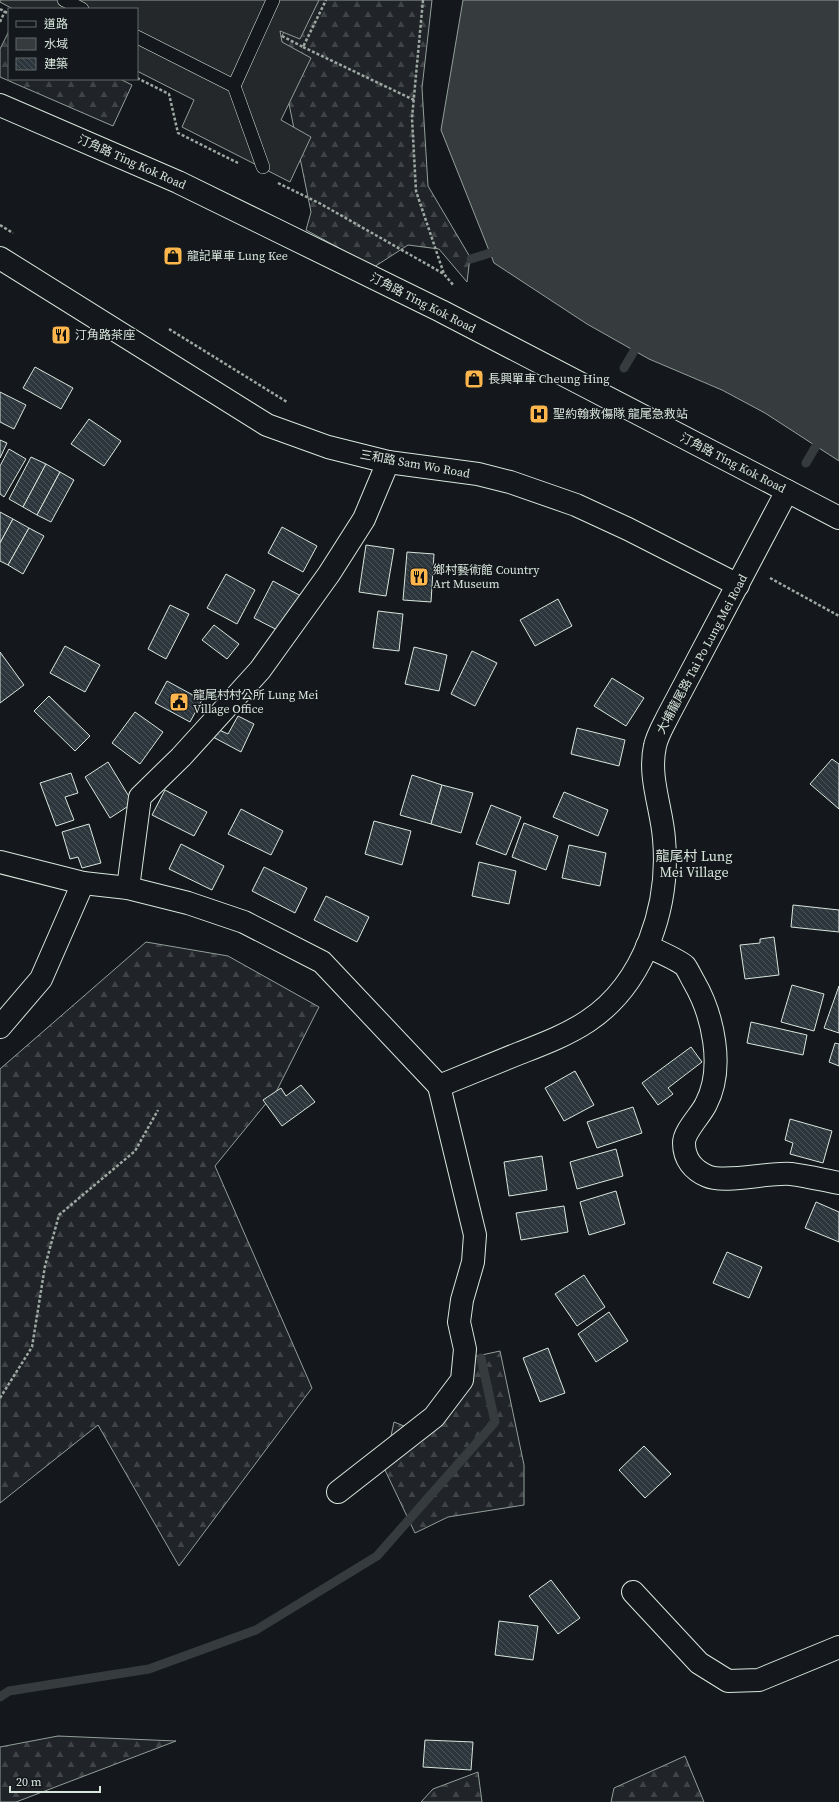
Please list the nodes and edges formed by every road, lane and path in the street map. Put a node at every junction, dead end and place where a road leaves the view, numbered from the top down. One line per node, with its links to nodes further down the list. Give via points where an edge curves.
1 (64, 0): 5 (lane)
2 (273, 0): 10 (lane)
3 (326, 0): 12 (path)
4 (423, 0): 15 (path)
5 (80, 8)
6 (0, 9): 7 (path)
7 (5, 12): 8 (path); 9 (path)
8 (8, 14)
9 (0, 22)
10 (261, 26): 12 (path); 14 (lane)
11 (138, 38): 14 (lane)
12 (303, 47): 15 (path)
13 (138, 78): 17 (path, via 169,94 178,133)
14 (234, 86): 18 (lane)
15 (414, 100): 23 (path, via 412,118 416,191)
16 (0, 104): 28 (street, 汀角路 Ting Kok Road, via 178,182 260,222 440,311)
17 (240, 164)
18 (263, 167)
19 (274, 181): 23 (path, via 321,204)
20 (0, 225): 21 (path)
21 (20, 237)
22 (0, 258): 27 (street, 三和路 Sam Wo Road, via 268,425 328,447)
23 (444, 274): 24 (path)
24 (456, 288)
25 (166, 328): 26 (path)
26 (292, 405)
27 (388, 462): 31 (street, 三和路 Sam Wo Road, via 478,474 510,482 576,505); 35 (street, via 364,519 329,574 260,670 181,757 140,797)
28 (787, 491): 29 (street, 汀角路 Ting Kok Road); 31 (street, 大埔龍尾路 Tai Po Lung Mei Road)
29 (839, 518)
30 (767, 576): 32 (path)
31 (738, 585): 36 (street, 大埔龍尾路 Tai Po Lung Mei Road, via 668,716 655,747 654,780 664,831 665,875 662,900)
32 (839, 616)
33 (0, 862): 34 (street)
34 (83, 883): 35 (street); 37 (street, via 41,979)
35 (128, 888): 38 (street, via 188,903 244,922 322,962)
36 (647, 946): 38 (street, 大埔龍尾路 Tai Po Lung Mei Road, via 625,986 590,1020 550,1042); 40 (street, via 684,965 704,999 713,1035 716,1068 712,1089 684,1142 686,1156 693,1168 720,1179 791,1174)
37 (0, 1027)
38 (439, 1086): 42 (street, via 474,1235 473,1262 462,1300 459,1322 465,1349 462,1380 434,1417)
39 (158, 1110): 41 (path, via 135,1151 60,1215 45,1266 32,1347)
40 (839, 1183)
41 (0, 1398)
42 (338, 1492)
43 (633, 1592): 44 (street, via 699,1663 728,1681 758,1680)
44 (839, 1647)

